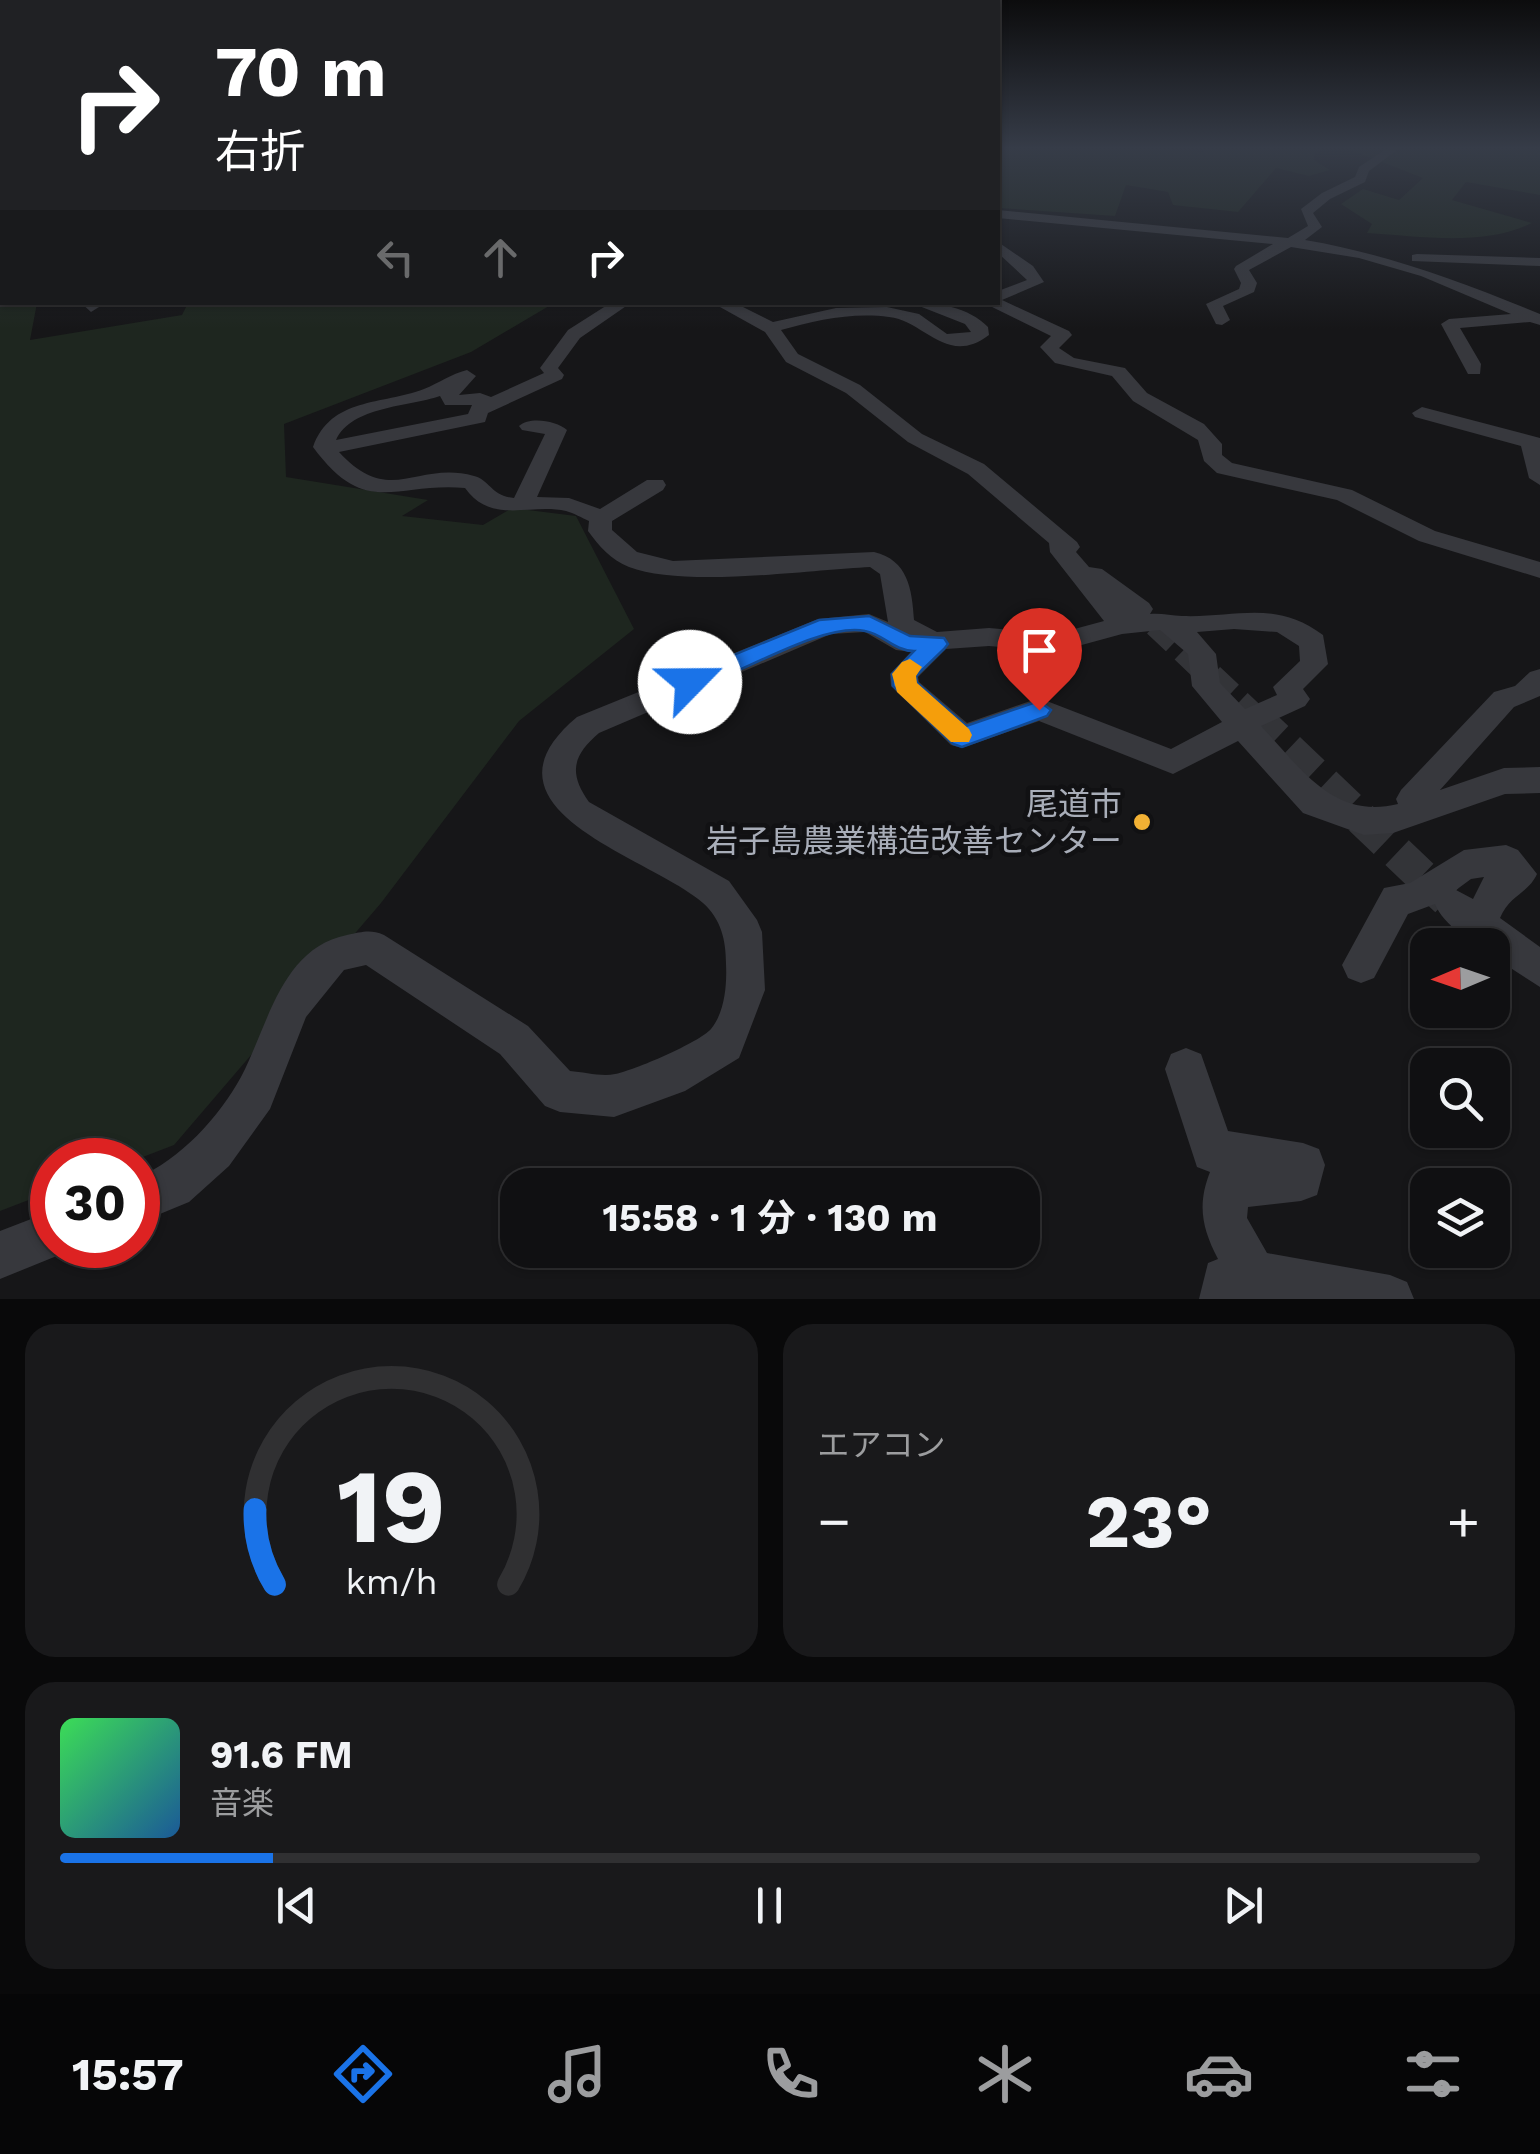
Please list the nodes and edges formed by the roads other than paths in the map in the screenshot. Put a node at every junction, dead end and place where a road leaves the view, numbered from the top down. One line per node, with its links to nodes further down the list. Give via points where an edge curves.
1 (1311, 208): 3 (street, via 1306,212 1315,227)
2 (1000, 214): 3 (street)
3 (1290, 242): 5 (street); 13 (street, via 1252,256 1241,269 1250,283 1246,292 1214,304)
4 (1000, 248): 7 (street, via 1036,282)
5 (1361, 254): 6 (street); 12 (street)
6 (1540, 262)
7 (1000, 295)
8 (619, 305): 16 (street, via 574,334 549,368)
9 (725, 305): 14 (street)
10 (926, 305): 14 (street, via 971,320 980,335 947,340 904,314 876,312)
11 (1000, 305): 26 (street, via 1063,336 1049,347 1053,355 1125,376 1144,400 1203,431 1212,444 1210,457 1225,468 1344,495 1427,536)
12 (1536, 318): 15 (street, via 1449,324)
13 (1222, 320)
14 (771, 328): 27 (street, via 792,358 854,389 915,438 976,469 1068,547)
15 (1474, 370)
16 (555, 375): 17 (street, via 547,392); 18 (street)
17 (526, 400)
18 (484, 412): 21 (street); 21 (street, via 480,400 452,401 449,394 467,376 456,377 433,392 342,418 328,429); 24 (street, via 557,430)
19 (1422, 413): 20 (street)
20 (1539, 444): 22 (street, via 1531,447)
21 (323, 447): 24 (street, via 340,469 376,489 457,479 472,482 491,503)
22 (1540, 478)
23 (655, 484): 25 (street)
24 (523, 504): 25 (street, via 569,504)
25 (601, 518): 29 (street, via 600,531 622,556 662,568 857,558 887,563 897,580 901,624)
26 (1540, 570)
27 (1131, 617): 28 (street); 29 (street, via 1056,643 989,637)
28 (1174, 627): 31 (street, via 1197,645 1208,664 1206,686); 31 (street, via 1265,621 1294,628 1313,642 1314,664 1287,687 1294,699)
29 (936, 644): 31 (street, via 904,674 905,686 962,737 1039,710 1172,762); 37 (street, via 906,643 869,623 827,625 588,724 557,763 561,790 577,811 716,892 744,932 746,990 725,1044 670,1076 614,1096 560,1091 514,1040 370,947 333,955 291,1005 254,1094 213,1150)
30 (1540, 679): 33 (street, via 1524,694 1504,698 1412,799)
31 (1241, 724): 33 (street, via 1315,804 1364,821)
32 (1540, 780): 33 (street, via 1504,782)
33 (1420, 810)
34 (1360, 965): 35 (street, via 1397,899 1416,898 1464,865 1506,860 1520,874 1466,915)
35 (1540, 969)
36 (1186, 1069): 40 (street, via 1213,1151 1304,1165 1301,1180 1227,1186 1224,1222)
37 (160, 1191)
38 (30, 1243): 39 (street)
39 (0, 1255)
40 (1238, 1287): 41 (street)
41 (1390, 1299)

